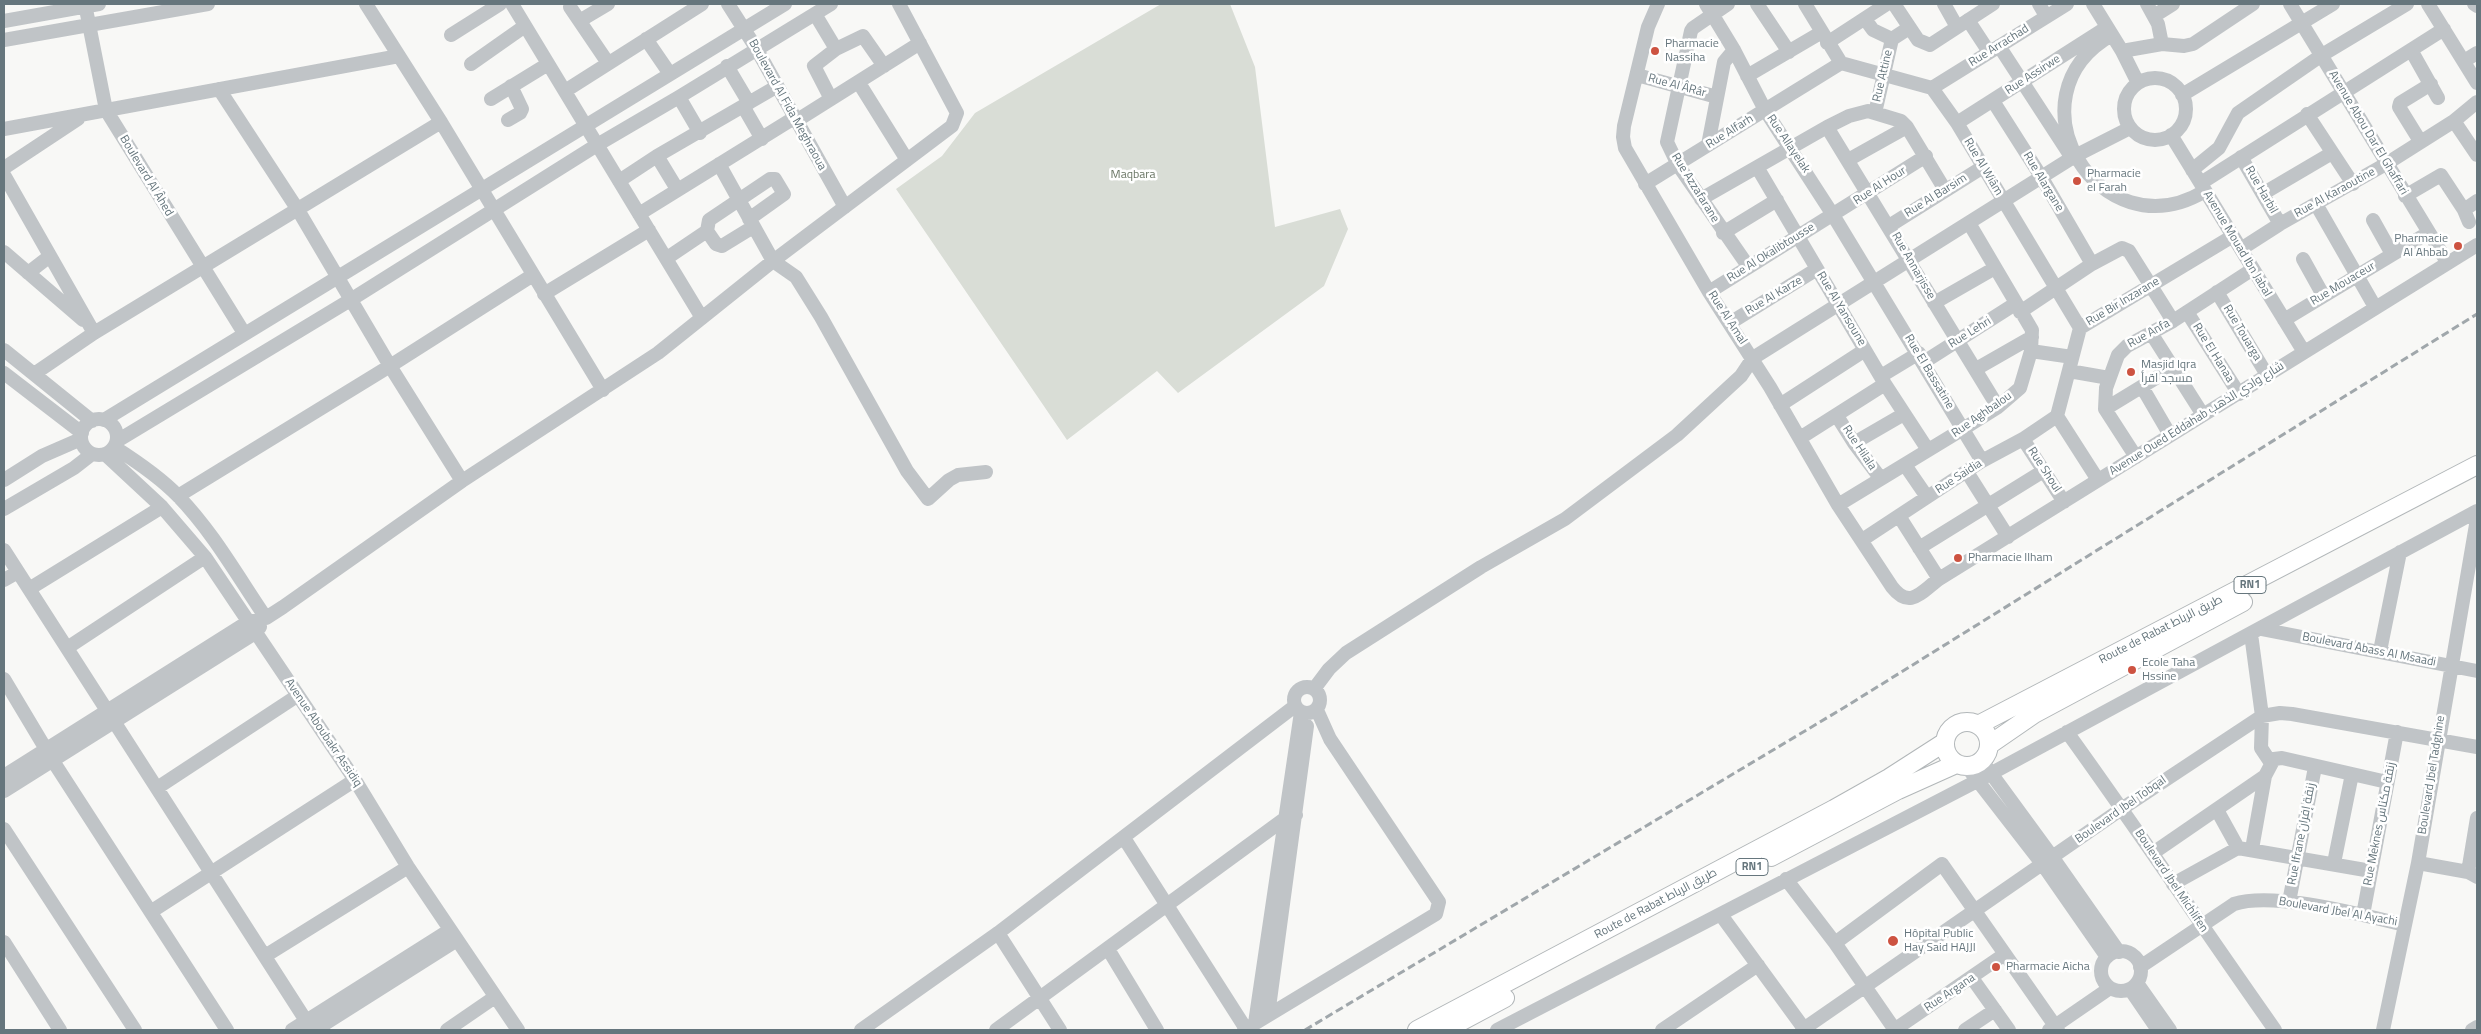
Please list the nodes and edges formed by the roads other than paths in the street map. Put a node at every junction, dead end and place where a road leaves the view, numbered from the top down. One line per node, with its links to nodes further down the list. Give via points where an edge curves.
1 (208, 4): 41 (street)
2 (366, 4): 62 (street)
3 (500, 4): 47 (street)
4 (608, 4): 37 (street)
5 (702, 4): 31 (street)
6 (728, 4): 45 (street, Boulevard Al Fida Meghraoua)
7 (784, 4): 45 (street)
8 (831, 4): 35 (street)
9 (899, 4): 52 (street)
10 (1658, 4): 72 (street, Rue Al Amal, via 1648,27)
11 (1728, 4): 32 (street, Rue Azzafarane)
12 (1757, 4): 60 (street)
13 (1806, 4): 48 (street)
14 (1887, 4): 36 (street)
15 (1894, 4): 43 (street)
16 (1944, 4): 39 (street)
17 (1991, 4): 39 (street)
18 (2067, 4): 33 (street, Rue Arrachad)
19 (2094, 4): 46 (street)
20 (2173, 4): 34 (street)
21 (2253, 4): 53 (street, via 2193,44)
22 (2290, 4): 40 (street, Avenue Abou Dar El Ghaffari)
23 (2333, 4): 40 (street)
24 (2407, 4): 63 (street)
25 (2428, 4): 44 (street)
26 (2474, 4): 30 (street)
27 (90, 5): 38 (street); 41 (street, Boulevard Al Âhed)
28 (517, 6): 42 (street)
29 (570, 6): 37 (street)
30 (2477, 6)
31 (685, 8): 49 (street)
32 (1709, 9): 57 (street, Rue Allayelak); 80 (street, Rue Azzafarane, via 1691,31)
33 (2043, 10): 56 (street, Rue Arrachad)
34 (2150, 10): 53 (street, via 2160,30)
35 (815, 14): 54 (street); 55 (street)
36 (1865, 19): 48 (street); 50 (street, Rue Attine, via 1877,33)
37 (581, 20): 65 (street)
38 (4, 21)
39 (1962, 23): 43 (street, via 1930,45 1920,42); 56 (street)
40 (2302, 23): 63 (street, Avenue Abou Dar El Ghaffari); 87 (street)
41 (90, 25): 51 (street); 96 (street, Boulevard Al Âhed)
42 (525, 26): 67 (street); 68 (street)
43 (1909, 28): 50 (street, Rue Attine)
44 (2444, 29): 58 (street); 64 (street)
45 (744, 30): 54 (street, Boulevard Al Fida Meghraoua); 71 (street)
46 (2110, 31): 59 (street); 75 (street, Rue Assirwe); 123 (street, via 2084,58 2069,85 2065,121)
47 (451, 35)
48 (1824, 38): 60 (street); 66 (street)
49 (646, 39): 65 (street); 71 (street)
50 (1892, 39): 74 (street, Rue Attine)
51 (4, 40)
52 (920, 44): 70 (street); 124 (street, via 957,117 952,126)
53 (2162, 44): 59 (street)
54 (756, 48): 69 (street); 82 (street, Boulevard Al Fida Meghraoua)
55 (836, 48): 70 (street, via 862,36); 92 (street, via 814,66)
56 (1994, 49): 75 (street); 83 (street, Rue Arrachad)
57 (1734, 50): 73 (street, Rue Allayelak); 88 (street, via 1724,62)
58 (2411, 50): 79 (street); 86 (street)
59 (2122, 51): 77 (street)
60 (1789, 52): 73 (street)
61 (2477, 53): 64 (street)
62 (399, 56): 84 (street); 104 (street)
63 (2322, 56): 86 (street, Avenue Abou Dar El Ghaffari); 132 (street, via 2238,113 2219,148)
64 (2464, 61): 78 (street)
65 (608, 63): 85 (street)
66 (1841, 63): 74 (street); 97 (street, Rue Alfarh)
67 (471, 64)
68 (548, 64): 81 (street); 85 (street)
69 (726, 66): 89 (street); 95 (street)
70 (884, 66): 76 (street)
71 (670, 74): 106 (street)
72 (1637, 75): 80 (street, Rue Al ÂRâr); 136 (street, Rue Al Amal, via 1623,143)
73 (1747, 76): 97 (street, Rue Allayelak)
74 (1883, 76): 83 (street); 98 (street, Rue Attine)
75 (2022, 82): 93 (street, Rue Assirwe); 123 (street)
76 (859, 83): 92 (street); 124 (street)
77 (2138, 83): 87 (street, via 2150,79 2163,80); 109 (street, via 2125,101 2125,116)
78 (2477, 83)
79 (2431, 84): 90 (street); 114 (street, via 2400,103 2399,107)
80 (1678, 85): 88 (street, Rue Al ÂRâr); 127 (street, Rue Azzafarane, via 1666,140)
81 (511, 86): 91 (street); 101 (street, via 522,109)
82 (776, 87): 95 (street); 102 (street, Boulevard Al Fida Meghraoua)
83 (1932, 88): 105 (street, Rue Al Wiâm)
84 (219, 89): 96 (street); 153 (street)
85 (565, 91): 106 (street)
86 (2344, 94): 99 (street); 128 (street, Avenue Abou Dar El Ghaffari)
87 (2182, 96): 112 (street, via 2184,117)
88 (1717, 97): 116 (street)
89 (679, 98): 111 (street); 115 (street)
90 (2438, 98)
91 (491, 99)
92 (831, 99): 102 (street)
93 (1993, 101): 105 (street, Rue Assirwe); 134 (street, Rue Alargane)
94 (2477, 102): 103 (street, Rue Al Karaoutine)
95 (746, 104): 111 (street); 113 (street)
96 (106, 110): 100 (street); 179 (street, Boulevard Al Âhed)
97 (1765, 110): 116 (street, Rue Alfarh); 117 (street, Rue Allayelak)
98 (1875, 113): 107 (street, via 1897,119); 108 (street, via 1862,112)
99 (2308, 114): 118 (street); 122 (street)
100 (83, 116): 110 (street); 131 (street)
101 (508, 120)
102 (795, 120): 113 (street); 151 (street, Boulevard Al Fida Meghraoua)
103 (2454, 121): 114 (street, Rue Al Karaoutine); 119 (street)
104 (442, 122): 139 (street); 153 (street)
105 (1957, 123): 130 (street, Rue Al Wiâm)
106 (585, 125): 115 (street); 139 (street)
107 (1907, 126): 121 (street); 125 (street)
108 (1827, 127): 117 (street); 125 (street, Rue Annarjisse)
109 (2130, 128): 112 (street, via 2149,139); 123 (street)
110 (4, 129)
111 (700, 133): 120 (street)
112 (2171, 135): 132 (street, Avenue Mouad Ibn Jabal)
113 (762, 139): 126 (street)
114 (2420, 141): 128 (street, Rue Al Karaoutine)
115 (597, 144): 135 (street); 152 (street)
116 (1708, 145): 127 (street, Rue Alfarh)
117 (1792, 148): 129 (street); 155 (street, Rue Allayelak)
118 (2332, 153): 137 (street); 143 (street)
119 (2477, 155)
120 (656, 156): 135 (street); 140 (street)
121 (1926, 156): 141 (street); 142 (street, Rue Al Hour)
122 (2241, 156): 138 (street); 143 (street, Rue Harbil)
123 (2074, 157): 134 (street); 138 (street, via 2101,187 2132,202 2155,206 2173,204)
124 (907, 160): 151 (street)
125 (1848, 160): 142 (street, Rue Annarjisse)
126 (719, 164): 140 (street); 147 (street)
127 (1678, 164): 136 (street, Rue Alfarh); 145 (street, Rue Azzafarane)
128 (2386, 164): 137 (street, Rue Al Karaoutine); 144 (street, Avenue Abou Dar El Ghaffari)
129 (1756, 167): 145 (street); 146 (street, Rue Al Yansoune)
130 (1983, 167): 141 (street, Rue Al Barsim); 149 (street, Rue Al Wiâm)
131 (4, 168)
132 (2192, 170): 138 (street, Avenue Mouad Ibn Jabal)
133 (4, 175): 171 (street)
134 (2042, 178): 149 (street); 177 (street, Rue Alargane)
135 (619, 181): 154 (street)
136 (1645, 184): 190 (street, Rue Al Amal)
137 (2353, 184): 150 (street, Rue Al Karaoutine)
138 (2203, 187): 166 (street, Avenue Mouad Ibn Jabal)
139 (483, 190): 152 (street); 186 (street)
140 (677, 190): 154 (street)
141 (1946, 190): 160 (street, Rue Al Barsim)
142 (1868, 194): 155 (street, Rue Al Hour); 160 (street, Rue Annarjisse)
143 (2264, 194): 159 (street, Rue Harbil)
144 (2405, 196): 148 (street, via 2441,175 2466,216); 164 (street, Avenue Abou Dar El Ghaffari)
145 (1701, 199): 163 (street, Rue Azzafarane)
146 (1777, 200): 163 (street); 165 (street, Rue Al Yansoune)
147 (740, 201): 157 (street); 157 (street, via 770,179 775,179 782,188 782,197); 162 (street, via 710,220)
148 (2477, 201)
149 (2004, 202): 158 (street); 189 (street, Rue Al Wiâm)
150 (2316, 204): 159 (street, Rue Al Karaoutine); 185 (street)
151 (845, 207): 174 (street)
152 (493, 209): 184 (street); 194 (street)
153 (298, 210): 179 (street); 186 (street)
154 (639, 214): 161 (street)
155 (1833, 215): 165 (street, Rue Al Okalibtousse); 187 (street, Rue Allayelak)
156 (2373, 220): 170 (street)
157 (751, 223): 162 (street, via 722,246 716,244); 174 (street)
158 (1969, 223): 175 (street); 180 (street)
159 (2280, 224): 168 (street, Rue Al Karaoutine)
160 (1889, 226): 175 (street, Rue Annarjisse)
161 (649, 230): 172 (street); 192 (street)
162 (707, 231): 172 (street)
163 (1723, 233): 178 (street, Rue Azzafarane)
164 (2428, 233): 170 (street, Rue Mouaceur); 176 (street, Avenue Abou Dar El Ghaffari)
165 (1797, 235): 178 (street, Rue Al Okalibtousse); 181 (street, Rue Al Yansoune)
166 (2233, 236): 168 (street, Avenue Mouad Ibn Jabal); 188 (street, Rue Bir Inzarane)
167 (2477, 246): 176 (street, Avenue Oued Eddahab شارع وادي الذهب)
168 (2241, 249): 182 (street, Avenue Mouad Ibn Jabal)
169 (4, 252): 183 (street)
170 (2392, 254): 185 (street, Rue Mouaceur)
171 (50, 256): 183 (street); 205 (street)
172 (667, 258): 200 (street)
173 (2302, 259): 193 (street)
174 (773, 261): 200 (street); 250 (street, via 796,277 924,496 928,499 958,475)
175 (1909, 261): 187 (street); 195 (street, Rue Annarjisse)
176 (2448, 262): 197 (street, Avenue Oued Eddahab شارع وادي الذهب)
177 (2092, 264): 188 (street, Rue Lehri, via 2124,248); 189 (street, Rue Lehri)
178 (1748, 266): 190 (street, Rue Al Okalibtousse)
179 (201, 267): 205 (street); 206 (street, Boulevard Al Âhed)
180 (1995, 268): 195 (street); 198 (street)
181 (1817, 269): 196 (street, Rue Al Yansoune); 203 (street, Rue Al Karze)
182 (2253, 269): 191 (street, Rue Anfa); 201 (street, Avenue Mouad Ibn Jabal)
183 (28, 273): 205 (street)
184 (533, 275): 192 (street); 216 (street)
185 (2358, 275): 193 (street, Rue Mouaceur); 197 (street)
186 (337, 276): 194 (street); 206 (street)
187 (1874, 283): 196 (street); 213 (street, Rue El Bassatine)
188 (2151, 286): 202 (street); 204 (street, Rue Bir Inzarane)
189 (2056, 288): 198 (street, Rue Lehri); 204 (street, Rue Al Wiâm)
190 (1709, 292): 203 (street, Rue Al Amal)
191 (2217, 292): 199 (street, Rue Anfa); 221 (street, Rue Touarga)
192 (544, 294): 226 (street)
193 (2323, 295): 201 (street, Rue Mouaceur)
194 (352, 299): 216 (street); 243 (street)
195 (1934, 303): 208 (street, Rue Annarjisse)
196 (1838, 305): 211 (street, Rue Al Yansoune); 214 (street)
197 (2375, 307): 212 (street, Avenue Oued Eddahab شارع وادي الذهب)
198 (2018, 308): 208 (street, Rue Lehri); 209 (street, via 2031,328)
199 (2187, 312): 202 (street, Rue Anfa); 228 (street, Rue El Hanaa)
200 (702, 318): 226 (street)
201 (2284, 320): 212 (street, Avenue Mouad Ibn Jabal)
202 (2173, 321): 207 (street, Rue Anfa)
203 (1730, 323): 214 (street, Rue Al Amal)
204 (2080, 328): 215 (street, Rue Bir Inzarane)
205 (93, 330): 220 (street)
206 (244, 333): 236 (street)
207 (2151, 333): 217 (street); 222 (street, Rue Anfa, via 2122,349)
208 (1957, 341): 213 (street, Rue Lehri); 218 (street, Rue Annarjisse)
209 (2032, 344): 215 (street); 218 (street); 230 (street, Rue Aghbalou, via 2020,388)
210 (4, 350): 220 (street)
211 (1865, 350): 223 (street, Rue Al Yansoune); 229 (street)
212 (2304, 352): 221 (street, Avenue Oued Eddahab شارع وادي الذهب)
213 (1921, 357): 223 (street, Rue Lehri); 237 (street, Rue El Bassatine)
214 (1753, 358): 229 (street, Rue Al Amal); 286 (street, via 1741,376 1677,435 1565,519 1481,567 1346,653)
215 (2071, 364): 222 (street); 235 (street, Rue Bir Inzarane)
216 (390, 366): 256 (street); 257 (street)
217 (2174, 367): 225 (street); 233 (street)
218 (1976, 369): 230 (street, Rue Annarjisse)
219 (4, 373): 224 (street)
220 (34, 374): 236 (street)
221 (2267, 374): 228 (street, Avenue Oued Eddahab شارع وادي الذهب)
222 (2109, 378): 231 (street, Rue Anfa)
223 (1883, 380): 232 (street, Rue Al Yansoune); 234 (street, Rue Lehri)
224 (16, 383): 227 (street); 239 (street)
225 (2142, 387): 231 (street); 238 (street)
226 (603, 390): 256 (street)
227 (4, 391)
228 (2238, 394): 233 (street, Avenue Oued Eddahab شارع وادي الذهب)
229 (1780, 405): 240 (street, Rue Al Amal)
230 (1998, 407): 237 (street, Rue Aghbalou)
231 (2105, 409): 245 (street)
232 (1904, 414): 242 (street); 244 (street, Rue Al Yansoune)
233 (2203, 415): 238 (street, Avenue Oued Eddahab شارع وادي الذهب)
234 (1837, 416): 240 (street, Rue Lehri); 242 (street, Rue Hilala)
235 (2057, 416): 241 (street, Rue Saidia); 255 (street)
236 (98, 420): 239 (street); 243 (street, via 115,428)
237 (1963, 429): 244 (street, Rue Aghbalou); 246 (street, Rue El Bassatine)
238 (2170, 435): 245 (street, Avenue Oued Eddahab شارع وادي الذهب)
239 (81, 436): 243 (street, via 87,450); 253 (street)
240 (1800, 438): 260 (street, Rue Al Amal)
241 (2024, 439): 246 (street, Rue Saidia); 249 (street, Rue Shoul)
242 (1854, 443): 254 (street, Rue Hilala)
243 (107, 449): 257 (street, via 133,459); 262 (street, Avenue Aboubakr Assidiq); 263 (street)
244 (1928, 450): 247 (street, Rue Aghbalou)
245 (2136, 457): 255 (street, Avenue Oued Eddahab شارع وادي الذهب)
246 (1982, 461): 251 (street, Rue Saidia)
247 (1905, 465): 254 (street, Rue Aghbalou); 258 (street)
248 (2477, 465): 291 (main road, Route de Rabat طريق الرباط / RN1)
249 (2045, 470): 259 (street, Rue Shoul); 261 (street)
250 (986, 472)
251 (1967, 472): 258 (street, Rue Saidia); 261 (street)
252 (2477, 478): 298 (main road, Route de Rabat طريق الرباط / RN1, via 2034,714)
253 (4, 480)
254 (1881, 480): 260 (street, Rue Aghbalou)
255 (2098, 480): 259 (street, Avenue Oued Eddahab شارع وادي الذهب)
256 (462, 481): 278 (street)
257 (178, 496): 278 (street, via 240,576)
258 (1927, 497): 265 (street, Rue Saidia)
259 (2064, 502): 267 (street, Avenue Oued Eddahab شارع وادي الذهب)
260 (1838, 505): 268 (street, Rue Al Amal)
261 (1988, 506): 267 (street); 269 (street)
262 (162, 507): 272 (street, Avenue Aboubakr Assidiq); 276 (street)
263 (4, 509)
264 (2477, 511): 271 (street)
265 (1899, 516): 268 (street, Rue Saidia); 269 (street)
266 (2477, 519): 283 (street, Boulevard Jbel Tadghine)
267 (2008, 537): 274 (street, Avenue Oued Eddahab شارع وادي الذهب)
268 (1862, 540): 277 (street, Rue Al Amal, via 1899,596 1906,599)
269 (1919, 548): 274 (street)
270 (4, 550): 273 (street)
271 (2400, 552): 280 (street); 282 (street)
272 (205, 558): 279 (street, Avenue Aboubakr Assidiq); 281 (street)
273 (18, 572): 275 (street); 276 (street)
274 (1939, 579): 277 (street, Avenue Oued Eddahab شارع وادي الذهب)
275 (4, 580)
276 (29, 590): 281 (street)
277 (1918, 595)
278 (266, 618): 279 (street)
279 (251, 628): 287 (street, Avenue Aboubakr Assidiq); 290 (street)
280 (2256, 632): 282 (street, Boulevard Abass Al Msaadi); 289 (street); 292 (street)
281 (67, 648): 290 (street)
282 (2380, 650): 283 (street, Boulevard Abass Al Msaadi)
283 (2450, 666): 284 (street, Boulevard Abass Al Msaadi); 294 (street, Boulevard Jbel Tadghine)
284 (2477, 671)
285 (4, 679): 297 (street)
286 (1314, 689): 288 (street, via 1321,699); 288 (street, via 1306,687 1294,698)
287 (297, 696): 303 (street, Avenue Aboubakr Assidiq); 305 (street)
288 (1305, 711): 309 (street); 311 (street); 313 (street); 351 (street, via 1330,739 1439,902 1439,909 1436,914)
289 (2262, 716): 293 (street, Boulevard Jbel Tobqal, via 2292,714); 300 (street, via 2262,748); 307 (street, Boulevard Jbel Tobqal)
290 (110, 717): 297 (street); 305 (street)
291 (1978, 725): 295 (main road, RN1, via 1958,724 1948,732); 298 (main road, via 1986,734)
292 (2067, 732): 298 (street); 307 (street, Boulevard Jbel Michlifen)
293 (2397, 732): 294 (street, Boulevard Jbel Tobqal); 304 (street, Rue Meknes زنقة مكناس)
294 (2438, 739): 296 (street, Boulevard Jbel Tobqal); 319 (street, Boulevard Jbel Tadghine)
295 (1945, 742): 298 (main road, via 1946,754); 367 (main road, Route de Rabat طريق الرباط / RN1, via 1834,809)
296 (2477, 747)
297 (50, 755): 302 (street); 306 (street); 328 (street)
298 (1977, 765): 317 (street); 324 (street); 368 (main road, Route de Rabat طريق الرباط / RN1, via 1871,804)
299 (2315, 767): 300 (street, via 2282,758 2274,759); 301 (street); 316 (street, Rue Ifrane زنقة إفران)
300 (2268, 769): 308 (street); 314 (street)
301 (2352, 774): 304 (street); 318 (street)
302 (4, 776)
303 (355, 780): 320 (street, Avenue Aboubakr Assidiq); 322 (street)
304 (2387, 782): 321 (street, Rue Meknes زنقة مكناس)
305 (157, 788): 322 (street)
306 (4, 791)
307 (2122, 808): 315 (street, Boulevard Jbel Michlifen); 317 (street, Boulevard Jbel Tobqal)
308 (2217, 810): 314 (street); 315 (street)
309 (1296, 815): 311 (street); 351 (street)
310 (2477, 818): 323 (street)
311 (1283, 820): 327 (street); 353 (street)
312 (4, 829): 359 (street)
313 (1124, 838): 327 (street); 334 (street)
314 (2245, 848): 316 (street); 325 (street)
315 (2153, 854): 325 (street, Boulevard Jbel Michlifen)
316 (2297, 858): 318 (street); 326 (street, Rue Ifrane زنقة إفران)
317 (2048, 861): 329 (street, Boulevard Jbel Tobqal); 340 (street)
318 (2334, 863): 321 (street)
319 (2418, 863): 323 (street); 332 (street, Boulevard Jbel Tadghine)
320 (408, 867): 335 (street, Avenue Aboubakr Assidiq); 341 (street)
321 (2371, 871): 331 (street, Rue Meknes زنقة مكناس)
322 (210, 872): 328 (street); 341 (street)
323 (2473, 874)
324 (1786, 879): 330 (street); 337 (street)
325 (2173, 884): 333 (street, Boulevard Jbel Michlifen)
326 (2289, 902): 331 (street, Boulevard Jbel Al Ayachi); 333 (street, Boulevard Jbel Al Ayachi, via 2246,900 2234,904)
327 (1168, 903): 338 (street); 353 (street)
328 (152, 911): 360 (street)
329 (1975, 911): 337 (street, via 1942,864); 339 (street); 345 (street, Boulevard Jbel Tobqal)
330 (1721, 914): 342 (street); 354 (street)
331 (2363, 915): 332 (street, Boulevard Jbel Al Ayachi)
332 (2405, 925): 378 (street, Boulevard Jbel Tadghine)
333 (2201, 926): 343 (street, Boulevard Jbel Al Ayachi); 377 (street, Boulevard Jbel Michlifen)
334 (998, 933): 349 (street); 356 (street)
335 (453, 935): 348 (street, Avenue Aboubakr Assidiq); 352 (street)
336 (4, 942): 358 (street)
337 (1836, 943): 345 (street)
338 (1108, 949): 349 (street); 366 (street)
339 (2006, 954): 344 (street, Rue Argana); 357 (street)
340 (2113, 954): 343 (street, via 2131,954); 347 (street, via 2103,964 2101,974)
341 (264, 956): 352 (street)
342 (1758, 966): 370 (street); 371 (street)
343 (2140, 967): 346 (street, via 2140,976)
344 (1972, 978): 350 (street); 372 (street, Rue Argana)
345 (1866, 986): 371 (street, Boulevard Jbel Tobqal); 372 (street)
346 (2133, 986): 347 (street, via 2121,991); 375 (street); 376 (street)
347 (2110, 988): 357 (street)
348 (495, 997): 362 (street); 363 (street, Avenue Aboubakr Assidiq)
349 (1040, 999): 364 (street); 365 (street)
350 (1995, 1010): 373 (street); 374 (street)
351 (1268, 1015): 353 (street)
352 (311, 1027): 361 (street)
353 (1248, 1027)
354 (1514, 1027): 369 (street)
355 (2477, 1027): 379 (street)
356 (870, 1028)
357 (2054, 1029)
358 (60, 1030)
359 (135, 1030)
360 (227, 1030)
361 (292, 1030)
362 (448, 1030)
363 (518, 1030)
364 (996, 1030)
365 (1060, 1030)
366 (1156, 1030)
367 (1416, 1030)
368 (1445, 1030)
369 (1497, 1030)
370 (1662, 1030)
371 (1804, 1030)
372 (1895, 1030)
373 (1965, 1030)
374 (2009, 1030)
375 (2158, 1030)
376 (2170, 1030)
377 (2276, 1030)
378 (2383, 1030)
379 (2472, 1030)

